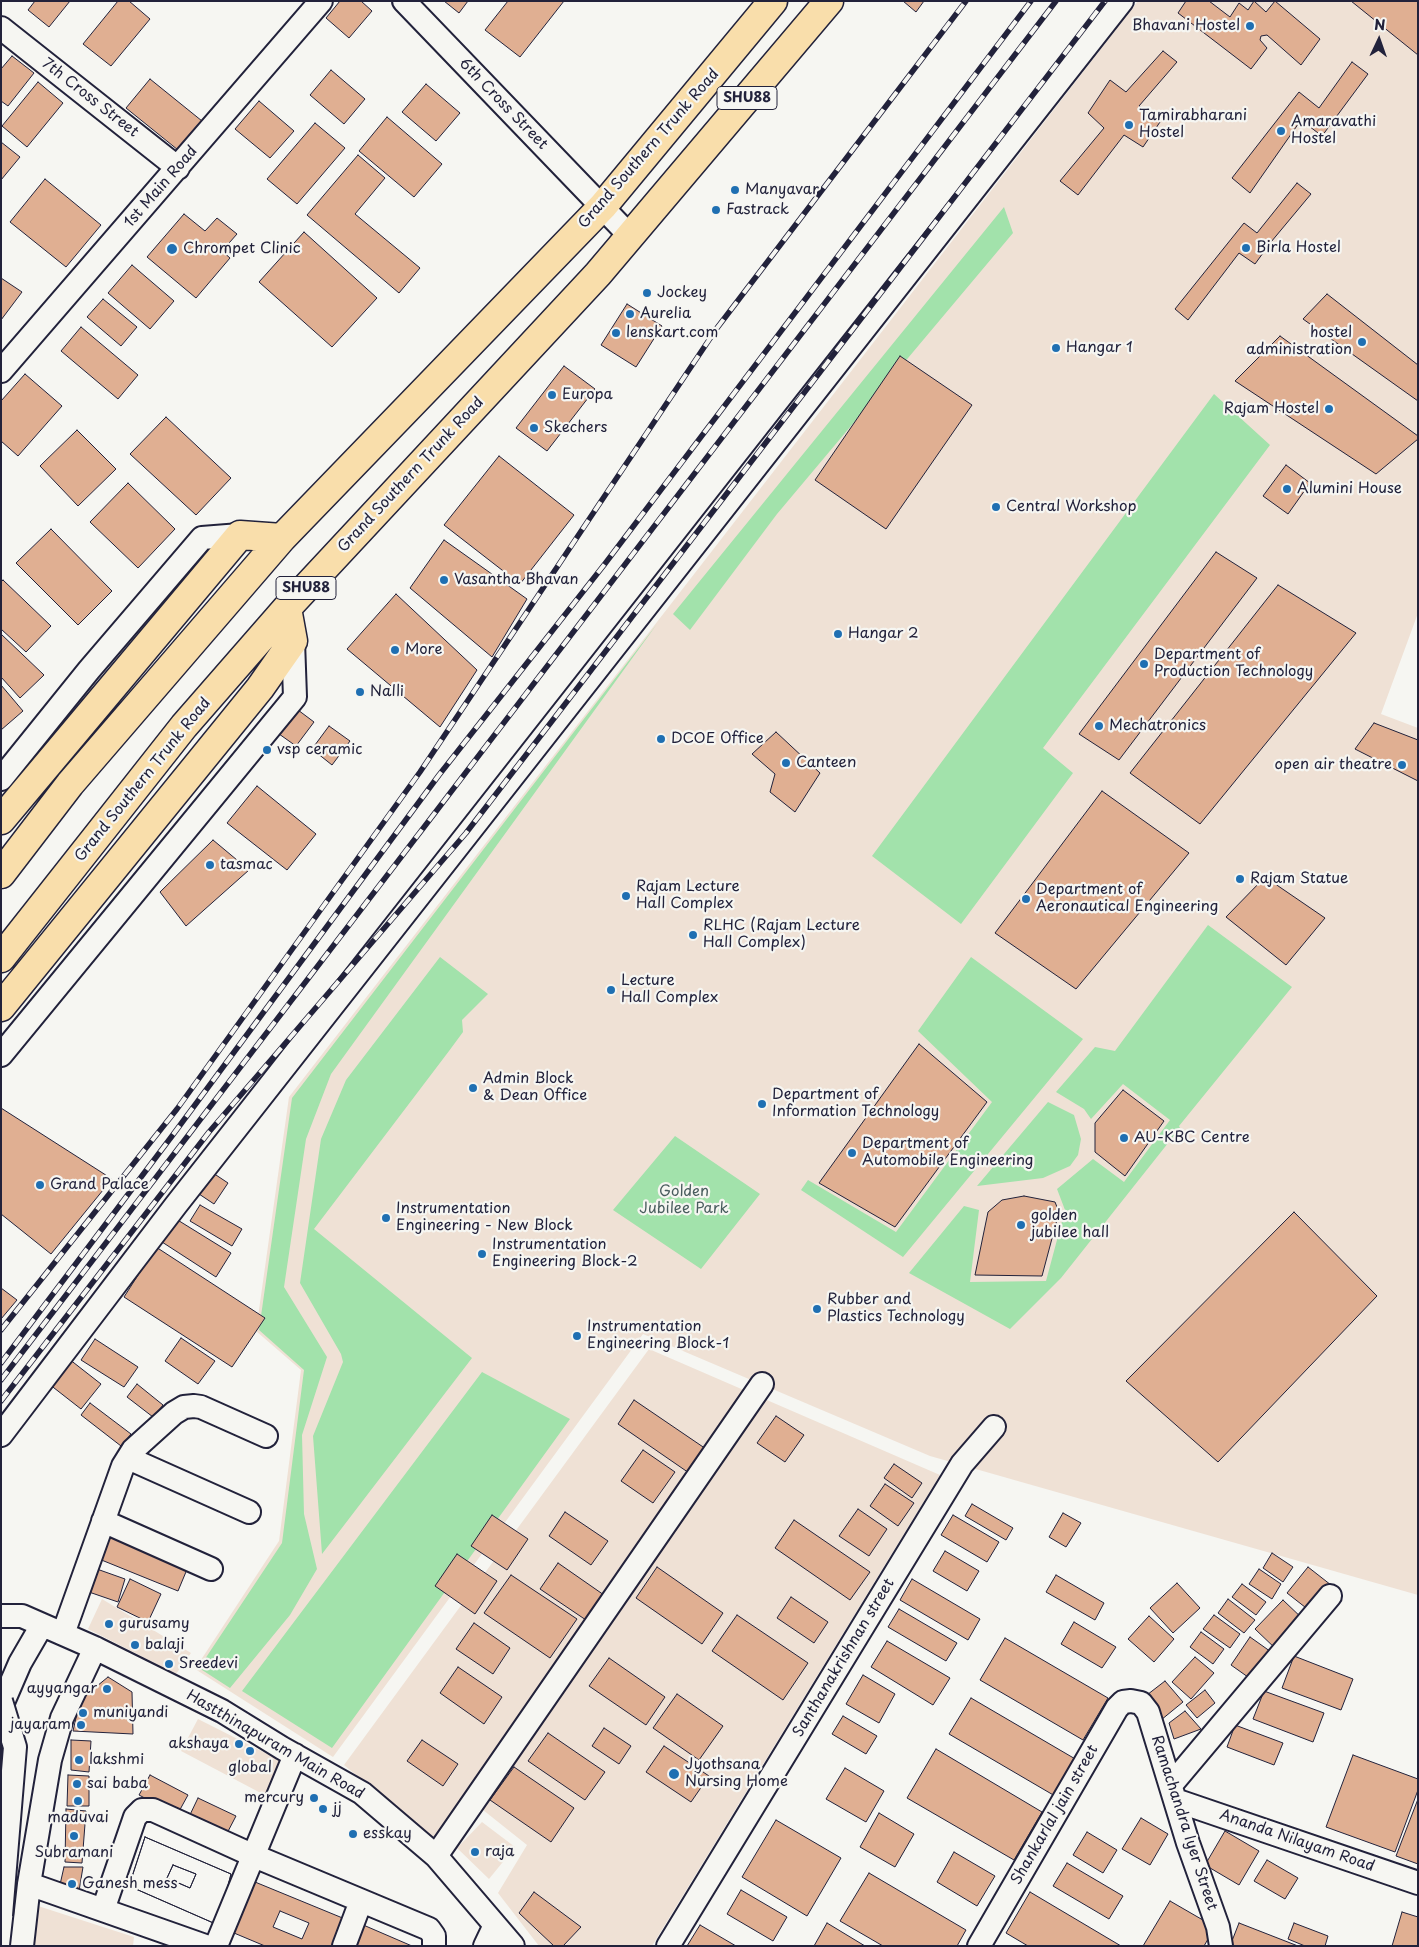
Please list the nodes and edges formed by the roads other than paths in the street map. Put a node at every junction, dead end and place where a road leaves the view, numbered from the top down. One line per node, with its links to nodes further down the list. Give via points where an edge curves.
1 (320, 1): 7 (street, 1st Main Road)
2 (404, 1): 8 (street, 6th Cross Street)
3 (774, 1): 8 (main road, Grand Southern Trunk Road / SHU88)
4 (829, 1): 9 (main road, Grand Southern Trunk Road / SHU88)
5 (1122, 1): 23 (street, via 176,1205)
6 (1, 28): 7 (street, 7th Cross Street)
7 (178, 168): 10 (street, 1st Main Road)
8 (603, 206): 9 (street, 6th Cross Street); 12 (main road, Grand Southern Trunk Road / SHU88)
9 (630, 236): 13 (main road, Grand Southern Trunk Road / SHU88)
10 (1, 371)
11 (240, 536): 12 (main road); 15 (street, via 202,538); 16 (main road)
12 (282, 538): 17 (main road, Grand Southern Trunk Road / SHU88, via 70,784)
13 (287, 608): 14 (main road); 18 (main road, Grand Southern Trunk Road / SHU88, via 184,726)
14 (293, 642): 19 (main road, via 260,688); 20 (street, via 295,697)
15 (1, 779)
16 (1, 820)
17 (1, 874)
18 (1, 958)
19 (1, 1007)
20 (1, 1056)
21 (762, 1384): 40 (street)
22 (994, 1427): 54 (street, Santhanakrishnan street, via 962,1464)
23 (1, 1435)
24 (266, 1436): 25 (street, via 201,1406 184,1408 174,1413)
25 (128, 1458): 26 (street); 27 (street)
26 (249, 1512)
27 (103, 1521): 28 (street); 32 (street)
28 (211, 1569)
29 (1330, 1596): 38 (street)
30 (12, 1616): 31 (street, Hastthinapuram Main Road)
31 (42, 1625): 32 (street, Hastthinapuram Main Road); 36 (street, via 20,1662)
32 (63, 1634): 33 (street, Hastthinapuram Main Road)
33 (95, 1648): 37 (street, Hastthinapuram Main Road, via 222,1711); 42 (street, via 62,1718 50,1760)
34 (1, 1701): 45 (street, bridge, via 15,1747)
35 (1141, 1703): 38 (street, Ramachandra Iyer Street, via 1148,1712); 55 (street, Shankarlal jain street, via 1124,1702 1117,1708)
36 (1, 1707)
37 (294, 1755): 39 (street); 40 (street, Hastthinapuram Main Road, via 362,1793)
38 (1173, 1792): 41 (street, Ananda Nilayam Road); 56 (street, Ramachandra Iyer Street)
39 (252, 1855): 43 (street); 44 (street, via 152,1810 142,1810 135,1817); 49 (street)
40 (436, 1856): 46 (street, Hastthinapuram Main Road)
41 (1418, 1883)
42 (30, 1884): 44 (street); 47 (street)
43 (362, 1901): 50 (street); 51 (street, via 429,1929 434,1936)
44 (103, 1910): 48 (street)
45 (1, 1915)
46 (495, 1925): 52 (street); 53 (street, Hastthinapuram Main Road)
47 (22, 1946)
48 (205, 1946)
49 (216, 1946)
50 (344, 1946)
51 (434, 1946)
52 (485, 1946)
53 (513, 1946)
54 (668, 1946)
55 (979, 1946)
56 (1221, 1946)

